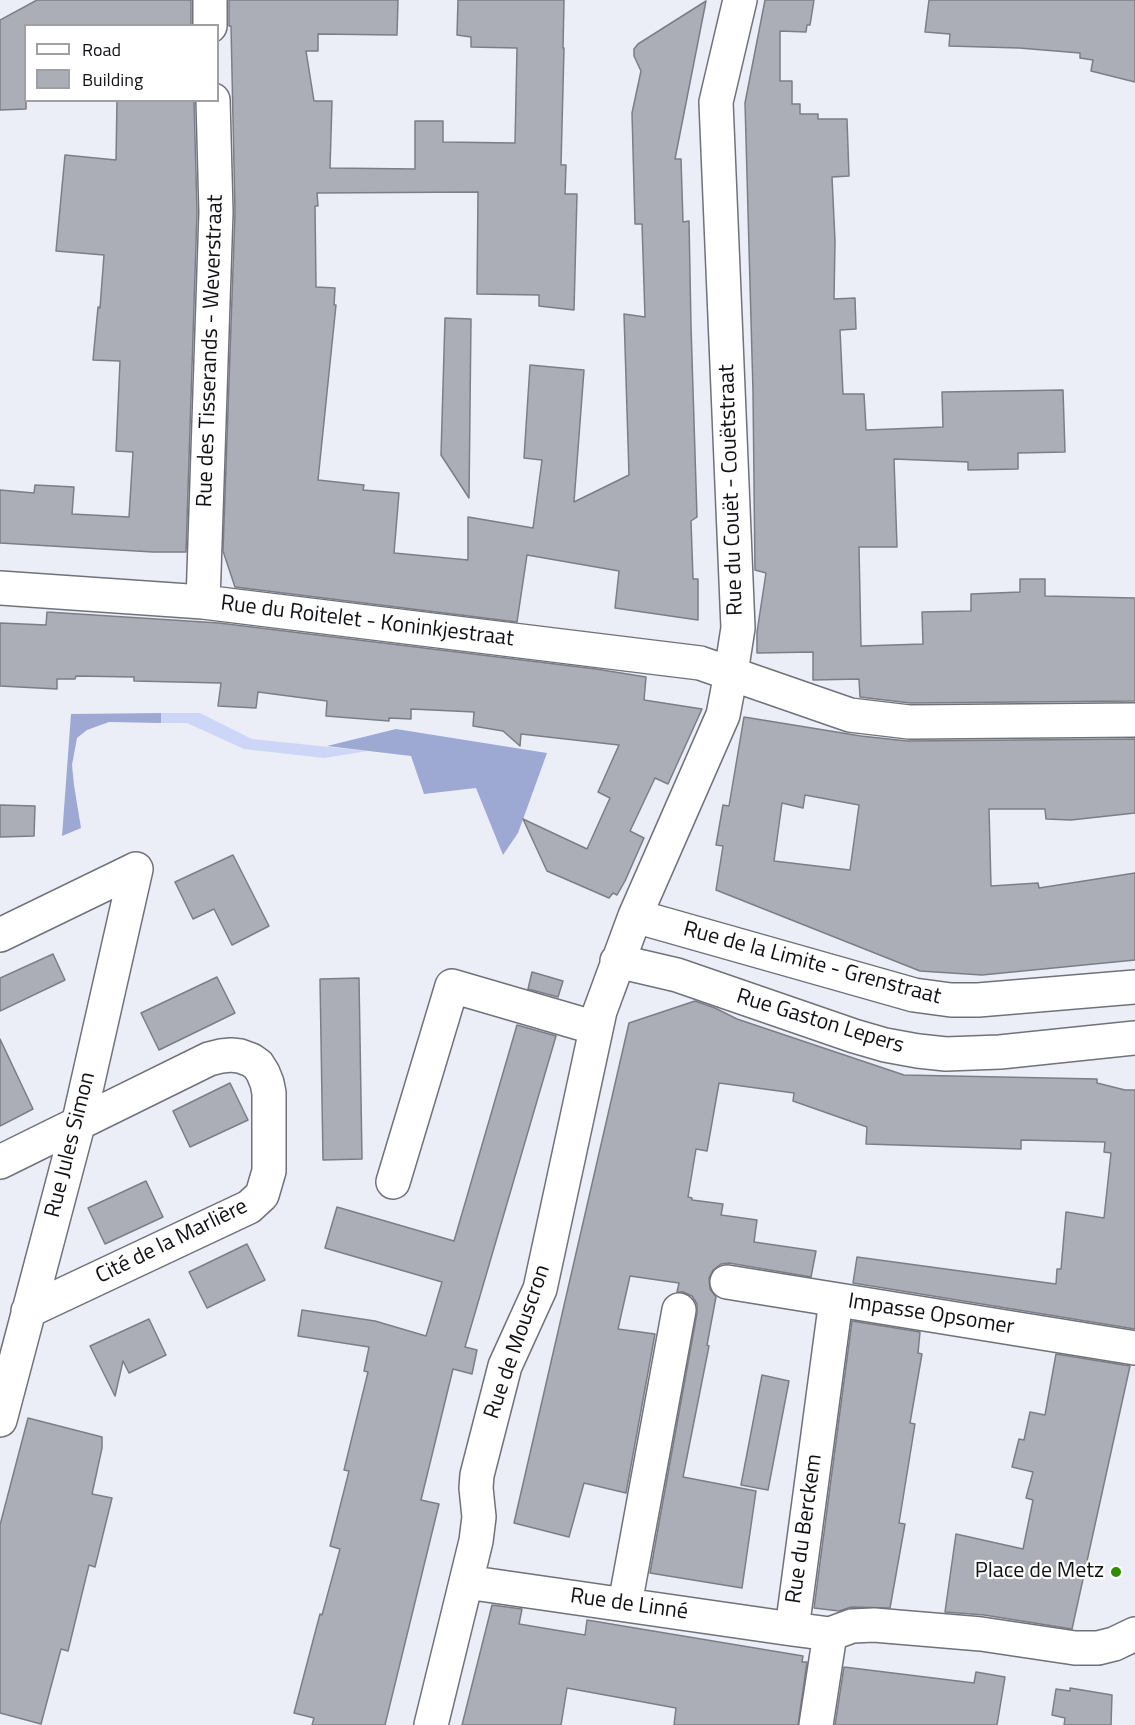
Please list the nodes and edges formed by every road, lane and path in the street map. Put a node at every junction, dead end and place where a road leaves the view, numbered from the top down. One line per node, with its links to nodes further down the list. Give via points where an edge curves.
1 (210, 0): 3 (street)
2 (740, 0): 7 (street, Rue du Couët - Couëtstraat, via 716,102 738,628)
3 (210, 24)
4 (213, 102): 6 (street, Rue des Tisserands - Weverstraat, via 216,212)
5 (0, 588): 6 (street, Rue du Roitelet - Koninkjestraat)
6 (203, 602): 7 (street, Rue du Roitelet - Koninkjestraat, via 700,663)
7 (731, 673): 8 (street, Rue du Roitelet - Koninkjestraat, via 850,715 909,722); 9 (street, Rue du Couët - Couëtstraat, via 723,714)
8 (1135, 720)
9 (634, 916): 11 (street, Rue du Couët - Couëtstraat); 12 (street, Rue de la Limite - Grenstraat, via 914,995 978,1000)
10 (0, 935): 15 (street, Rue Jules Simon, via 136,869)
11 (617, 961): 13 (street, Rue de Mouscron); 14 (street, Rue Gaston Lepers, via 676,975 854,1036 918,1051 1000,1053)
12 (1135, 987)
13 (596, 1028): 17 (street, via 452,986); 24 (street, Rue de Mouscron, via 540,1289 505,1366 477,1475 479,1517)
14 (1135, 1038)
15 (78, 1125): 16 (street, Cité de la Marlière); 21 (street, Rue Jules Simon); 21 (street, Cité de la Marlière, via 209,1059 240,1056 258,1065 267,1083 266,1185 249,1207)
16 (0, 1162)
17 (393, 1182)
18 (727, 1282): 19 (street, Impasse Opsomer)
19 (836, 1300): 22 (street, Impasse Opsomer); 26 (street, Rue du Berckem)
20 (679, 1310): 25 (street)
21 (28, 1311): 23 (street, Rue Jules Simon)
22 (1135, 1348)
23 (0, 1420)
24 (466, 1582): 25 (street, Rue de Linné); 29 (street, Rue de Mouscron)
25 (625, 1604): 26 (street, Rue de Linné)
26 (792, 1629): 27 (street, Rue du Berckem)
27 (830, 1634): 28 (street, via 852,1626 874,1625 981,1634 1075,1648 1098,1648); 30 (street)
28 (1135, 1635)
29 (431, 1725)
30 (816, 1725)

